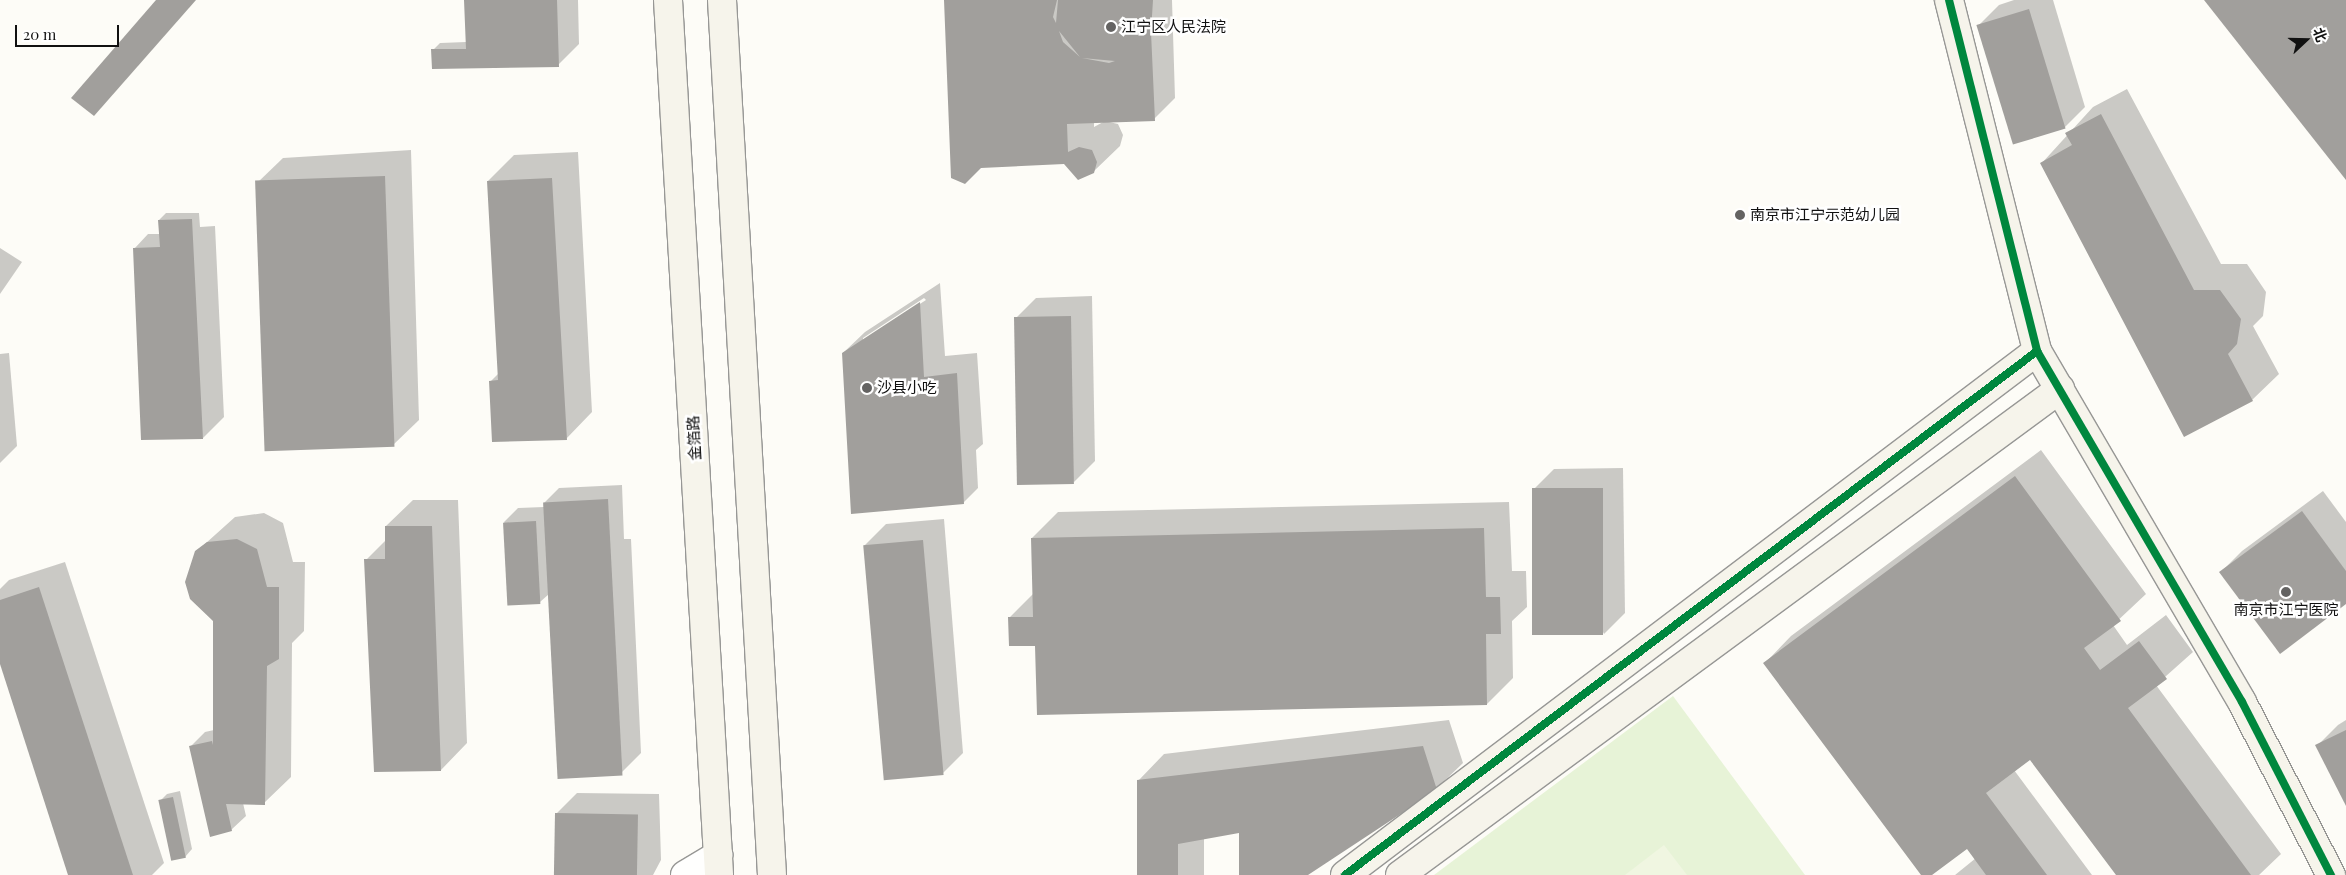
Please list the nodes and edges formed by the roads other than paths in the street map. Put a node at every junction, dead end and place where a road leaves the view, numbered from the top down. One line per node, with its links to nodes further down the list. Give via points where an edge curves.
1 (668, 0): 6 (street, 金箔路)
2 (722, 0): 8 (street)
3 (1949, 0): 4 (street)
4 (2037, 351): 5 (street); 9 (street)
5 (2060, 389): 10 (street); 11 (street, via 2242,702)
6 (719, 865): 7 (street)
7 (685, 875)
8 (772, 875)
9 (1345, 875)
10 (1400, 875)
11 (2332, 875)

